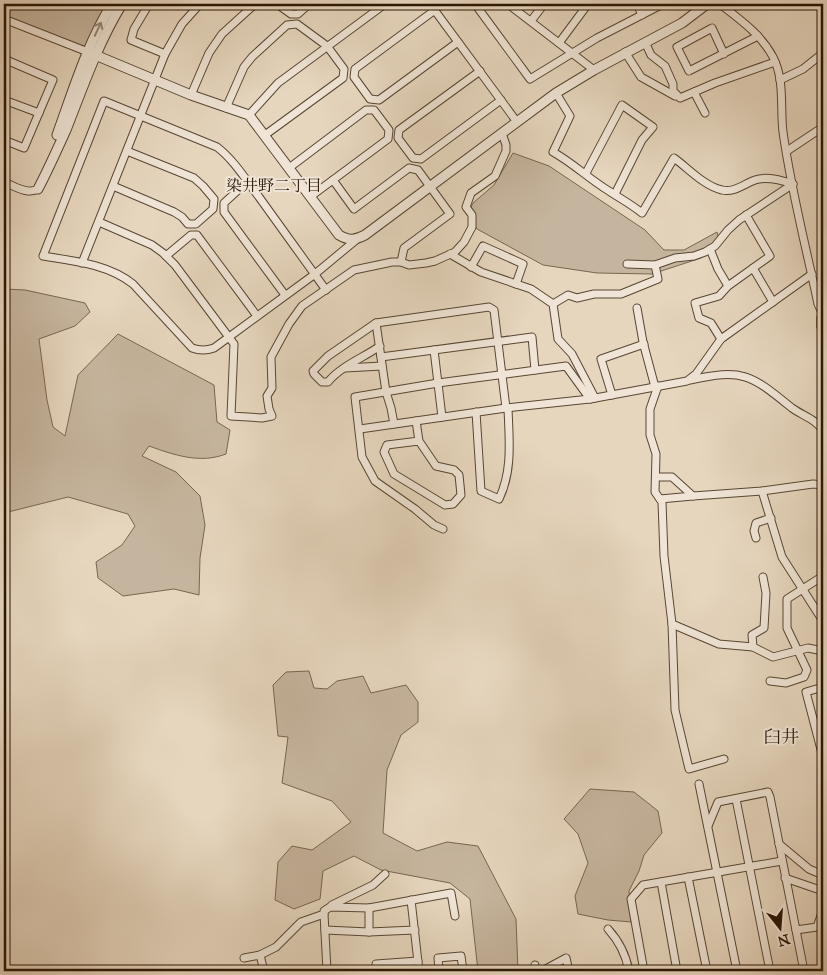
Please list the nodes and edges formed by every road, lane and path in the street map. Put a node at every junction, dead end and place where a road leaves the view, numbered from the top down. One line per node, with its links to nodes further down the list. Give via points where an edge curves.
1 (112, 4): 29 (street, one-way to 1, via 103,18)
2 (122, 4): 29 (street)
3 (149, 4): 30 (street, via 131,40)
4 (200, 4): 30 (street, via 182,24)
5 (255, 4): 40 (street, via 222,34 209,53)
6 (277, 4): 7 (street, via 291,14 298,14)
7 (309, 4)
8 (385, 4): 25 (street)
9 (475, 4): 27 (street, via 530,79)
10 (508, 4): 20 (street)
11 (544, 4): 20 (street)
12 (588, 4): 24 (street)
13 (636, 4): 18 (street)
14 (663, 4): 18 (street)
15 (707, 4): 23 (street)
16 (720, 4): 21 (street)
17 (432, 7): 22 (street); 22 (street, via 355,69 354,78 370,99 379,100)
18 (642, 14): 27 (street)
19 (4, 19): 29 (street)
20 (531, 21): 24 (street)
21 (758, 36): 31 (street); 33 (street)
22 (458, 42): 35 (street)
23 (645, 42): 26 (street); 41 (street, via 651,55 665,66 673,91)
24 (559, 43): 27 (street)
25 (327, 46): 44 (street, via 297,24 287,25 244,67); 48 (street, via 278,83); 52 (street, via 344,69 343,78)
26 (625, 52): 34 (street); 41 (street, via 641,77)
27 (572, 53): 34 (street)
28 (823, 53): 37 (street, via 803,69)
29 (91, 54): 36 (street); 64 (street, via 65,132)
30 (166, 54): 36 (street)
31 (724, 54): 31 (street, via 712,28 677,47 688,70)
32 (4, 59): 45 (street, via 53,80)
33 (775, 62): 37 (street); 38 (street)
34 (594, 70): 39 (street)
35 (480, 71): 43 (street); 43 (street, via 399,130 398,138 413,158 421,159)
36 (155, 80): 40 (street); 47 (street)
37 (780, 80): 55 (street)
38 (694, 92): 41 (street); 46 (street)
39 (556, 93): 49 (street); 57 (street, via 570,116 553,152)
40 (191, 95): 44 (street)
41 (680, 98)
42 (4, 100): 45 (street)
43 (501, 100): 49 (street)
44 (226, 108): 48 (street)
45 (38, 113): 53 (street, via 24,148)
46 (705, 113)
47 (141, 115): 54 (street); 60 (street, via 217,147 230,158); 74 (street, via 104,101 43,256)
48 (249, 115): 52 (street)
49 (517, 122): 51 (street)
50 (823, 126): 55 (street)
51 (502, 133): 63 (street); 71 (street, via 506,151 495,176 472,193 466,207 472,215 472,227 464,242)
52 (265, 135): 56 (street)
53 (4, 140)
54 (128, 151): 62 (street); 62 (street, via 194,178 214,199 213,208 196,224 188,224 174,212)
55 (787, 151): 61 (street)
56 (289, 168): 58 (street, via 366,110 374,110 389,130 388,139); 66 (street)
57 (586, 173): 65 (street); 65 (street, via 622,105 653,126 642,140)
58 (332, 180): 63 (street, via 354,209 409,168 418,170); 66 (street)
59 (4, 182): 64 (street, via 28,192)
60 (247, 182): 79 (street); 84 (street, via 224,203 224,212)
61 (793, 184): 65 (street, via 766,179 723,190 674,158 642,213); 67 (street); 80 (street)
62 (114, 186): 68 (street)
63 (430, 186): 69 (street); 73 (street, via 450,214 404,248)
64 (38, 190)
65 (615, 194)
66 (310, 197): 69 (street, via 339,235)
67 (746, 215): 70 (street); 78 (street, via 770,256)
68 (99, 222): 72 (street, via 152,245); 74 (street)
69 (356, 240): 79 (street)
70 (710, 248): 76 (street, via 694,256); 82 (street)
71 (450, 254): 73 (street, via 426,263 409,265); 77 (street)
72 (166, 256): 88 (street, via 191,234 197,235); 92 (street)
73 (400, 262): 83 (street, via 354,270)
74 (82, 263): 92 (street, via 123,276 192,348 207,351)
75 (627, 264): 76 (street)
76 (655, 265): 86 (street, via 658,279 622,294 577,298 568,295)
77 (471, 267): 81 (street); 81 (street, via 483,246 523,264)
78 (753, 268): 82 (street); 85 (street)
79 (314, 274): 83 (street); 84 (street)
80 (812, 274): 85 (street); 89 (street)
81 (516, 284): 86 (street, via 531,289)
82 (728, 286): 93 (street, via 719,296 695,303 699,318 711,323)
83 (326, 290): 92 (street, via 302,306 274,350 272,388 267,396 272,416 231,416 234,344)
84 (285, 295): 88 (street)
85 (773, 302): 93 (street)
86 (553, 304): 108 (street, via 558,339 572,354)
87 (637, 308): 95 (street)
88 (257, 316): 92 (street)
89 (823, 317): 91 (main road)
90 (376, 323): 94 (street, via 489,306 494,310); 96 (street); 100 (street, via 328,356 313,371 325,383)
91 (823, 327)
92 (229, 338)
93 (721, 339): 103 (street, via 696,374)
94 (499, 341): 97 (street); 101 (street, via 532,337); 102 (street)
95 (644, 344): 105 (street); 107 (street, via 601,359)
96 (380, 346): 98 (street); 100 (street)
97 (434, 350): 98 (street); 104 (street)
98 (381, 357): 99 (street)
99 (382, 366): 100 (street); 106 (street)
100 (345, 368)
101 (535, 370): 102 (street); 108 (street, via 566,366)
102 (503, 374): 104 (street); 109 (street)
103 (687, 381): 105 (street); 115 (street, via 714,375 740,375 771,390 816,422)
104 (438, 383): 106 (street); 111 (street)
105 (657, 386): 107 (street); 117 (street, via 650,409)
106 (386, 392): 113 (street); 114 (street, via 355,397)
107 (612, 395): 108 (street)
108 (593, 399): 109 (street)
109 (507, 408): 110 (street); 110 (street, via 510,468 500,499 481,491)
110 (476, 412): 111 (street)
111 (442, 417): 112 (street)
112 (416, 421): 113 (street); 116 (street)
113 (394, 424): 114 (street)
114 (360, 429): 123 (street, via 362,457 374,482)
115 (823, 431)
116 (419, 441): 116 (street, via 387,445 384,452 394,474 445,505 453,504 461,495 459,475 454,470 436,466)
117 (656, 477): 120 (street, via 672,477); 121 (street, via 655,492)
118 (823, 485): 119 (street)
119 (762, 491): 120 (street); 122 (street)
120 (693, 496): 121 (street)
121 (660, 499): 129 (street)
122 (770, 518): 124 (street, via 756,523); 127 (street, via 782,557)
123 (443, 529)
124 (756, 538)
125 (823, 576): 127 (street)
126 (763, 577): 130 (street, via 766,593 764,628 752,635)
127 (802, 589): 128 (street); 131 (street, via 787,599 786,628)
128 (823, 621)
129 (672, 624): 130 (street, via 719,644); 136 (street, via 674,710 689,770)
130 (753, 648): 131 (street, via 773,657)
131 (799, 651): 132 (street, via 808,648); 133 (street, via 807,670 804,677 786,683)
132 (823, 651)
133 (770, 681)
134 (823, 688): 135 (street, via 806,692)
135 (823, 757)
136 (724, 759)
137 (699, 784): 139 (street)
138 (736, 799): 139 (street, via 718,802); 140 (street, via 768,792); 142 (street)
139 (708, 826): 143 (street)
140 (778, 844): 141 (street); 145 (street, via 809,869)
141 (782, 861): 142 (street); 147 (street)
142 (749, 866): 143 (street); 177 (street)
143 (718, 872): 146 (street); 176 (street)
144 (384, 874): 151 (street, via 373,885)
145 (823, 875)
146 (688, 877): 148 (street); 175 (street)
147 (785, 878): 149 (street); 159 (street)
148 (661, 882): 173 (street, via 643,885 631,899); 174 (street)
149 (823, 891)
150 (411, 900): 152 (street); 155 (street, via 451,893); 158 (street)
151 (330, 907): 152 (street); 154 (street)
152 (369, 908): 160 (street)
153 (823, 910): 159 (street, via 817,927)
154 (324, 914): 157 (street); 161 (street, via 301,922 276,947)
155 (455, 916)
156 (608, 929): 172 (street, via 626,957)
157 (325, 930): 160 (street); 166 (street)
158 (415, 930): 160 (street); 163 (street)
159 (796, 930): 178 (street)
160 (369, 932)
161 (260, 954): 162 (street); 165 (street)
162 (244, 958)
163 (418, 961): 164 (street); 167 (street)
164 (376, 964)
165 (264, 971)
166 (327, 971)
167 (419, 971)
168 (439, 971): 169 (street, via 438,958 461,956)
169 (463, 971)
170 (542, 971): 171 (street, via 566,958)
171 (569, 971)
172 (629, 971)
173 (644, 971)
174 (677, 971)
175 (707, 971)
176 (737, 971)
177 (770, 971)
178 (804, 971)

